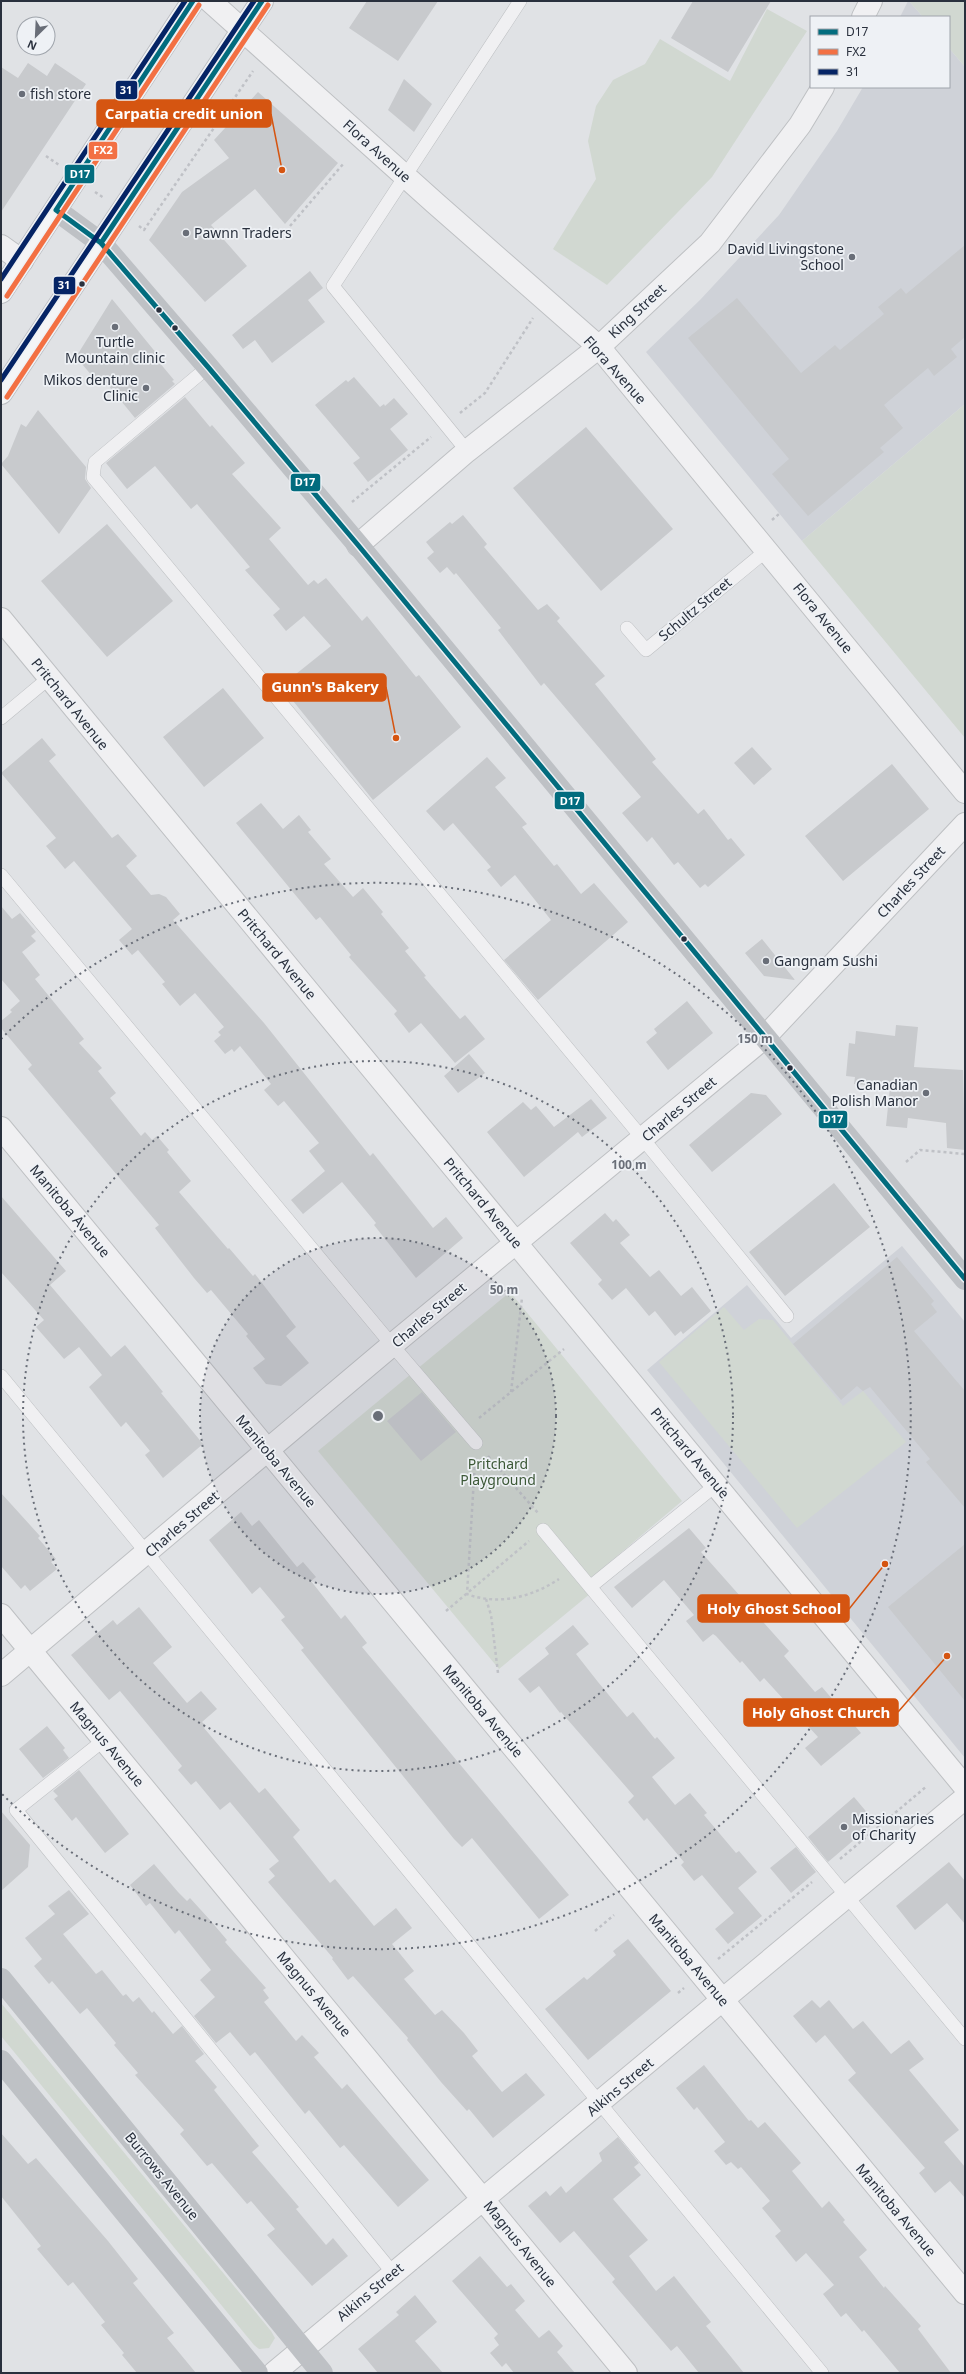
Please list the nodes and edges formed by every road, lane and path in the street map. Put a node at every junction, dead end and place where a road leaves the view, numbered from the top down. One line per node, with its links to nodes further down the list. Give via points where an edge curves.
1 (193, 1): 11 (main road)
2 (210, 1): 7 (street, Flora Avenue)
3 (262, 1): 7 (main road)
4 (520, 1): 10 (lane)
5 (871, 1): 6 (street)
6 (864, 16)
7 (243, 30): 10 (street, Flora Avenue); 13 (main road)
8 (823, 88): 17 (street, King Street, via 800,125 710,243)
9 (344, 163): 12 (path)
10 (405, 176): 17 (street, Flora Avenue); 20 (lane, via 333,286)
11 (56, 210): 13 (main road); 15 (main road)
12 (290, 226)
13 (101, 243): 18 (main road); 19 (main road)
14 (1, 246): 15 (street)
15 (22, 261): 16 (main road)
16 (1, 292)
17 (599, 347): 20 (street, King Street); 22 (street, Flora Avenue)
18 (208, 367): 21 (main road); 32 (lane, via 95,462 93,477)
19 (1, 393)
20 (466, 451): 21 (street, King Street)
21 (358, 545): 30 (main road)
22 (767, 550): 24 (lane, Schultz Street, via 646,650); 27 (street, Flora Avenue)
23 (1, 619): 25 (street, Pritchard Avenue)
24 (627, 628)
25 (49, 678): 26 (lane); 35 (street, Pritchard Avenue)
26 (1, 718)
27 (965, 792)
28 (965, 824): 30 (street, Charles Street)
29 (1, 875): 39 (lane)
30 (765, 1038): 32 (street, Charles Street); 36 (main road)
31 (1, 1128): 45 (street, Manitoba Avenue)
32 (643, 1139): 35 (street, Charles Street); 38 (lane)
33 (965, 1154): 34 (path, via 920,1150)
34 (906, 1162)
35 (517, 1244): 39 (street, Charles Street); 46 (street, Pritchard Avenue)
36 (965, 1279)
37 (522, 1298): 42 (path)
38 (787, 1316)
39 (392, 1346): 43 (lane); 45 (street, Charles Street)
40 (564, 1349): 42 (path)
41 (1, 1376): 48 (lane)
42 (511, 1392): 43 (path)
43 (465, 1430): 44 (lane)
44 (476, 1442): 47 (path, via 543,1519); 51 (path)
45 (267, 1450): 48 (street, Charles Street); 66 (street, Manitoba Avenue)
46 (716, 1485): 50 (lane); 60 (street, Pritchard Avenue)
47 (543, 1530): 49 (lane); 51 (path)
48 (147, 1553): 55 (street, Charles Street); 72 (lane)
49 (575, 1569): 50 (lane); 52 (path, via 522,1598)
50 (590, 1587): 62 (lane)
51 (467, 1594): 52 (path); 53 (path)
52 (486, 1598): 56 (path, via 491,1614)
53 (446, 1611)
54 (1, 1615): 55 (street, Magnus Avenue)
55 (30, 1650): 57 (street, Charles Street); 58 (street, Magnus Avenue)
56 (498, 1673)
57 (1, 1675)
58 (104, 1740): 73 (street, Magnus Avenue); 74 (lane, via 16,1810)
59 (927, 1786): 62 (path)
60 (965, 1787)
61 (965, 1798): 63 (street, Aikins Street)
62 (826, 1870): 63 (lane); 66 (path)
63 (848, 1897): 69 (street, Aikins Street); 70 (lane)
64 (614, 1915): 65 (path)
65 (595, 1931)
66 (701, 1974): 68 (path); 69 (street, Manitoba Avenue)
67 (1, 1979): 76 (main road, Burrows Avenue)
68 (678, 1993)
69 (723, 2002): 72 (street, Aikins Street); 75 (street, Manitoba Avenue)
70 (965, 2039)
71 (1, 2061): 77 (main road)
72 (601, 2103): 73 (street, Aikins Street); 81 (lane)
73 (484, 2199): 74 (street, Aikins Street); 80 (street, Magnus Avenue)
74 (393, 2273): 76 (street, Aikins Street)
75 (965, 2293)
76 (302, 2349): 78 (street, Aikins Street); 79 (main road, Burrows Avenue)
77 (257, 2373)
78 (274, 2373)
79 (322, 2373)
80 (626, 2373)
81 (822, 2373)

